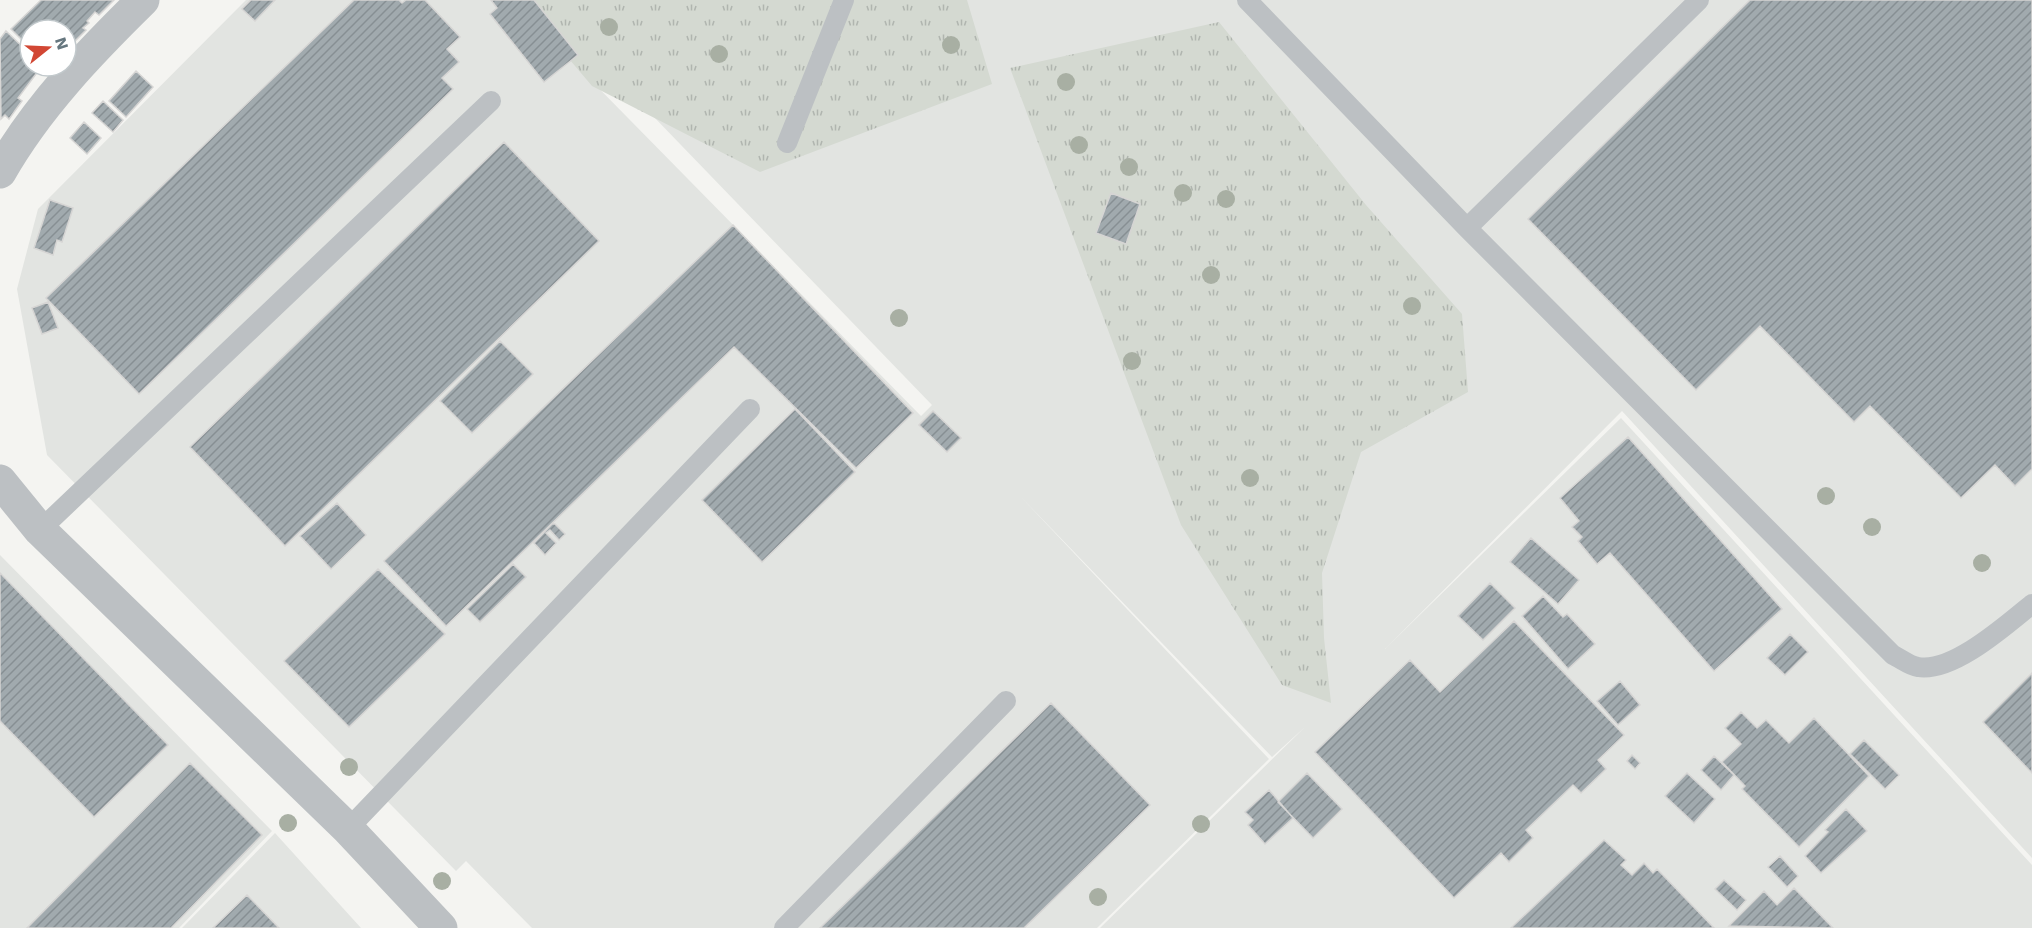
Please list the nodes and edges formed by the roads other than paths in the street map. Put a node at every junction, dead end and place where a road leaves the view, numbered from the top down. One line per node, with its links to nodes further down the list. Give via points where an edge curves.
1 (143, 0): 7 (street, via 101,41 21,135)
2 (844, 0): 6 (lane)
3 (1247, 0): 8 (lane)
4 (1699, 0): 8 (lane)
5 (491, 101): 11 (lane)
6 (787, 143)
7 (0, 172)
8 (1467, 228): 12 (lane, via 1893,654 1918,668 1947,662 1979,647)
9 (750, 409): 14 (lane)
10 (0, 481): 11 (street)
11 (40, 530): 14 (street)
12 (2032, 604)
13 (1006, 701): 16 (lane)
14 (348, 829): 15 (street)
15 (441, 928)
16 (784, 928)

